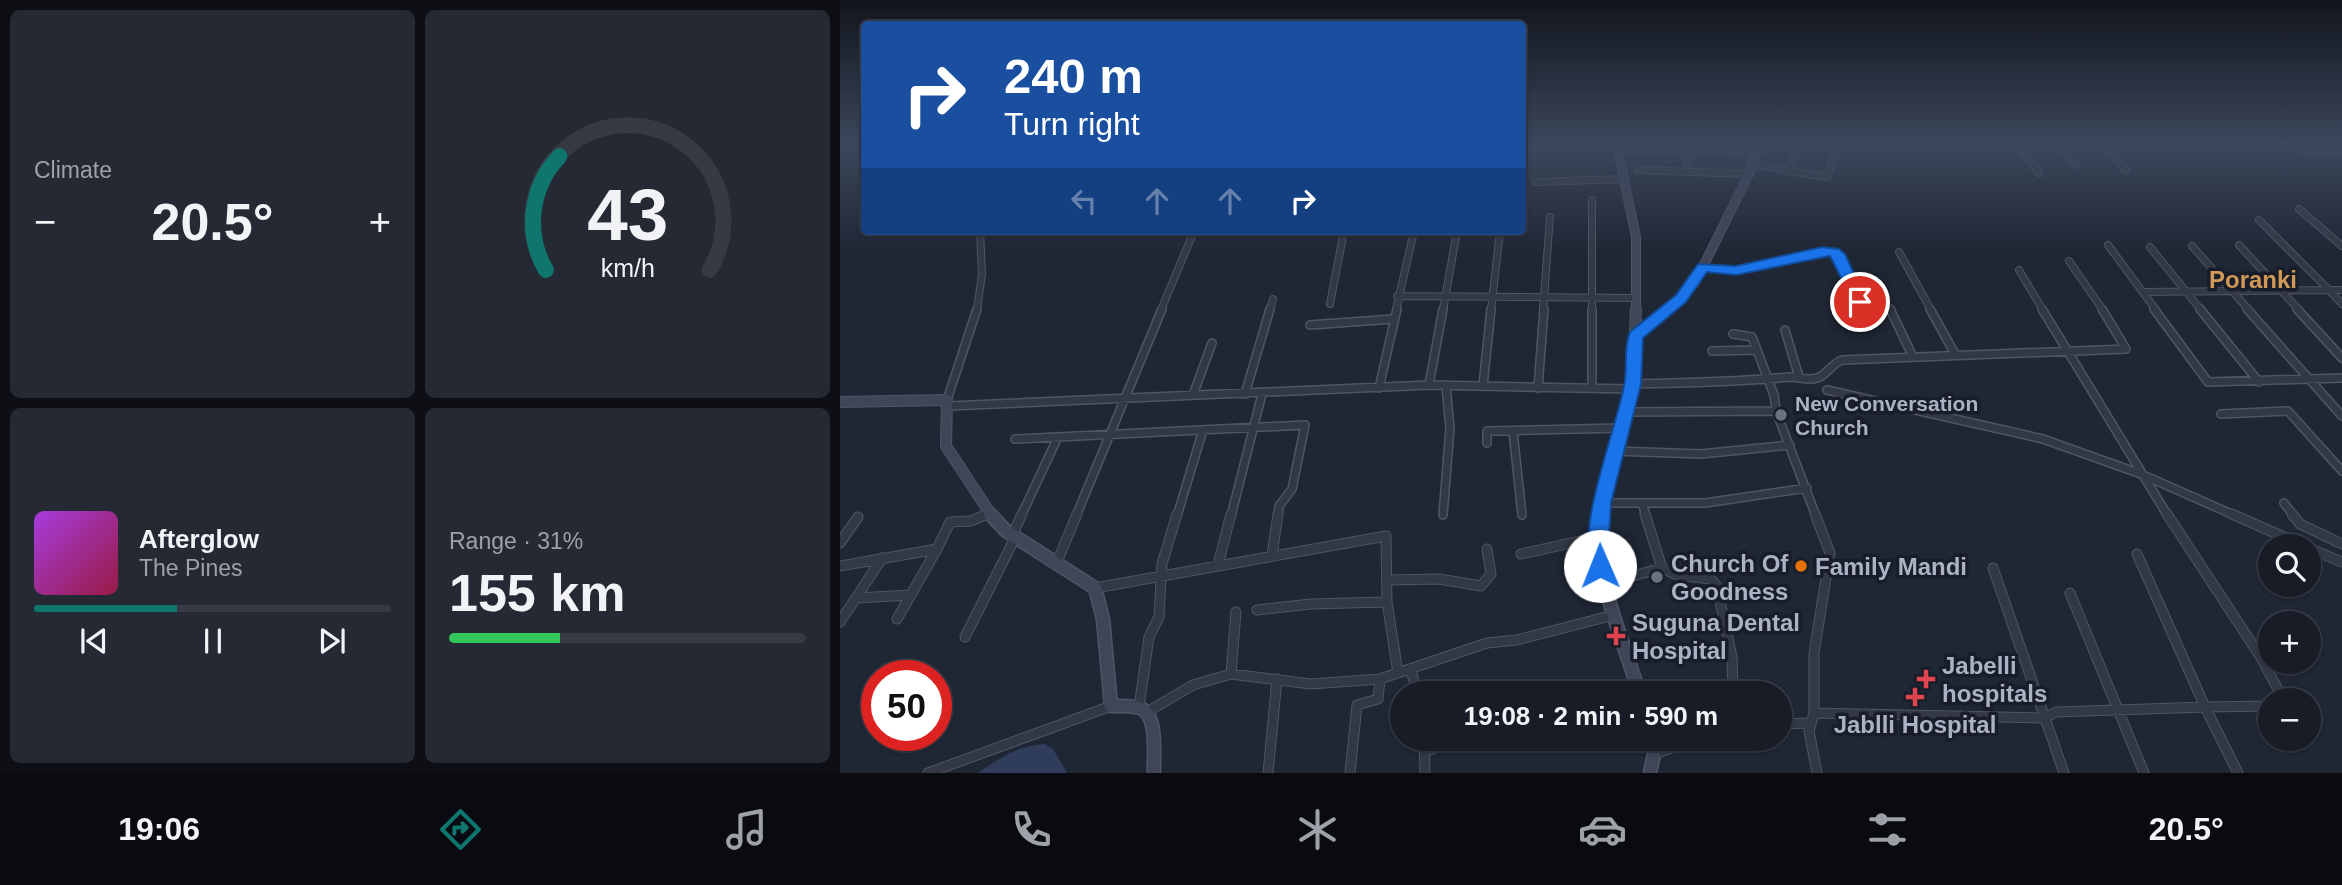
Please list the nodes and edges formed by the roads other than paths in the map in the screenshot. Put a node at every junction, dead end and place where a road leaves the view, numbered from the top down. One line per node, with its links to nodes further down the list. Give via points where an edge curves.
1 (1625, 182): 33 (street, via 1638,266)
2 (1745, 182): 20 (street)
3 (1592, 200): 32 (street)
4 (2299, 209): 16 (street)
5 (1550, 217): 28 (street)
6 (2259, 220): 22 (street)
7 (980, 235): 67 (street, via 977,310)
8 (1192, 235): 65 (street)
9 (1343, 235): 35 (street)
10 (1413, 235): 29 (street)
11 (1456, 235): 30 (street)
12 (1500, 235): 31 (street)
13 (2108, 244): 27 (street)
14 (2239, 245): 26 (street)
15 (2192, 246): 25 (street)
16 (2342, 246)
17 (2150, 247): 24 (street)
18 (1899, 252): 46 (street)
19 (2069, 261): 45 (street, via 2127,348)
20 (1703, 267): 41 (street, via 1681,299); 47 (street, via 1736,270 1834,252 1860,302 1891,309)
21 (2019, 270): 45 (street)
22 (2329, 290): 23 (street); 26 (street); 36 (street)
23 (2342, 290)
24 (2185, 291): 25 (street); 27 (street); 53 (street)
25 (2232, 291): 26 (street); 51 (street)
26 (2281, 291): 48 (street)
27 (2143, 292): 53 (street, via 2208,382)
28 (1543, 295): 31 (street); 32 (street); 59 (street)
29 (1397, 296): 30 (street); 37 (street)
30 (1445, 296): 31 (street); 54 (street)
31 (1493, 297): 56 (street)
32 (1592, 298): 33 (street); 60 (street)
33 (1636, 298): 41 (street)
34 (1273, 299): 62 (street)
35 (1330, 304)
36 (2342, 304)
37 (1393, 319): 38 (street); 58 (street)
38 (1310, 325)
39 (1785, 330): 49 (street)
40 (1733, 334): 43 (street, via 1751,335)
41 (1635, 336): 57 (street)
42 (1212, 343): 64 (street)
43 (1757, 350): 44 (street); 52 (street)
44 (1712, 351)
45 (2069, 351): 46 (street); 83 (street)
46 (1955, 354): 47 (street)
47 (1913, 357): 49 (street, via 1842,360 1829,365 1819,378)
48 (2342, 358)
49 (1799, 377): 52 (street)
50 (2342, 378): 51 (street)
51 (2309, 379): 53 (street); 71 (street)
52 (1768, 380): 57 (street); 68 (street)
53 (2259, 382)
54 (1429, 385): 55 (street); 58 (street)
55 (1446, 385): 56 (street); 89 (street, via 1450,428)
56 (1483, 386): 59 (street)
57 (1632, 387): 60 (street); 69 (street)
58 (1379, 388): 63 (street)
59 (1538, 388): 60 (street)
60 (1592, 388)
61 (1826, 390): 83 (street, via 2043,439)
62 (1245, 394): 63 (street); 64 (street)
63 (1262, 394): 72 (street)
64 (1193, 396): 65 (street)
65 (1123, 399): 67 (street); 76 (street)
66 (840, 402): 67 (street)
67 (948, 403): 88 (street, via 946,446)
68 (1776, 411): 69 (street); 80 (street)
69 (1625, 412): 73 (street)
70 (2221, 414): 82 (street, via 2288,411)
71 (2342, 416)
72 (1254, 428): 74 (street); 102 (street, via 1305,425 1292,489 1279,506); 106 (street)
73 (1621, 428): 75 (street); 81 (street)
74 (1203, 430): 76 (street); 110 (street)
75 (1513, 431): 79 (street, via 1487,431); 90 (street)
76 (1109, 434): 77 (street); 104 (street)
77 (1058, 437): 78 (street); 93 (street)
78 (1015, 439)
79 (1487, 443)
80 (1790, 445): 81 (street, via 1701,454); 84 (street)
81 (1615, 452): 85 (street)
82 (2342, 471)
83 (2141, 474): 92 (street); 132 (street)
84 (1807, 488): 87 (street, via 1765,498); 138 (street, via 1830,561 1814,653)
85 (1602, 503): 87 (street); 94 (street)
86 (2284, 503): 96 (street, via 2300,524)
87 (1643, 506): 109 (street)
88 (989, 513): 93 (street); 97 (street, via 971,521 950,522)
89 (1443, 515)
90 (1522, 515)
91 (858, 517): 95 (street)
92 (2277, 534)
93 (1014, 537): 104 (street); 123 (street)
94 (1598, 537): 100 (street); 112 (street)
95 (840, 543)
96 (2342, 544)
97 (937, 548): 103 (street); 115 (street)
98 (1488, 549): 111 (street, via 1491,574 1481,586 1439,579)
99 (2321, 553): 105 (street)
100 (1521, 554)
101 (2137, 554): 135 (street)
102 (1272, 555): 106 (street); 111 (street, via 1386,536)
103 (882, 558): 107 (street); 116 (street)
104 (1057, 562): 113 (street)
105 (2342, 562)
106 (1218, 565): 110 (street)
107 (840, 566)
108 (1993, 568): 139 (street)
109 (1662, 569): 112 (street); 131 (street, via 1704,576 1717,587)
110 (1161, 575): 113 (street); 136 (street, via 1159,617 1149,637)
111 (1389, 580): 117 (street)
112 (1602, 584): 120 (street)
113 (1095, 588): 134 (street, via 1103,619)
114 (2070, 593): 137 (street)
115 (910, 595): 116 (street); 121 (street)
116 (856, 598): 122 (street)
117 (1387, 602): 118 (street); 125 (street)
118 (1257, 610)
119 (1236, 612): 126 (street)
120 (1610, 616): 124 (street, via 1459,651); 130 (street)
121 (897, 619)
122 (840, 622)
123 (965, 637)
124 (1411, 671): 125 (street); 129 (street)
125 (1398, 673): 128 (street)
126 (1231, 674): 127 (street); 136 (street, via 1193,685)
127 (1277, 679): 128 (street, via 1311,684); 147 (street)
128 (1380, 679): 148 (street, via 1378,699 1357,705)
129 (1414, 681)
130 (1636, 681)
131 (1733, 681)
132 (2277, 688)
133 (2258, 705): 135 (street)
134 (1111, 706): 136 (street); 145 (street)
135 (2205, 707): 137 (street); 154 (street)
136 (1143, 710): 146 (street, via 1152,726)
137 (2119, 710): 139 (street, via 2056,712); 153 (street)
138 (1812, 718): 139 (street); 140 (street); 151 (street, via 1809,731)
139 (2045, 718): 152 (street)
140 (1792, 722)
141 (1653, 751): 144 (street)
142 (1663, 751): 144 (street)
143 (1424, 752): 149 (street)
144 (1654, 754): 150 (street)
145 (928, 773)
146 (1154, 773)
147 (1269, 773)
148 (1350, 773)
149 (1425, 773)
150 (1650, 773)
151 (1817, 773)
152 (2064, 773)
153 (2144, 773)
154 (2238, 773)

